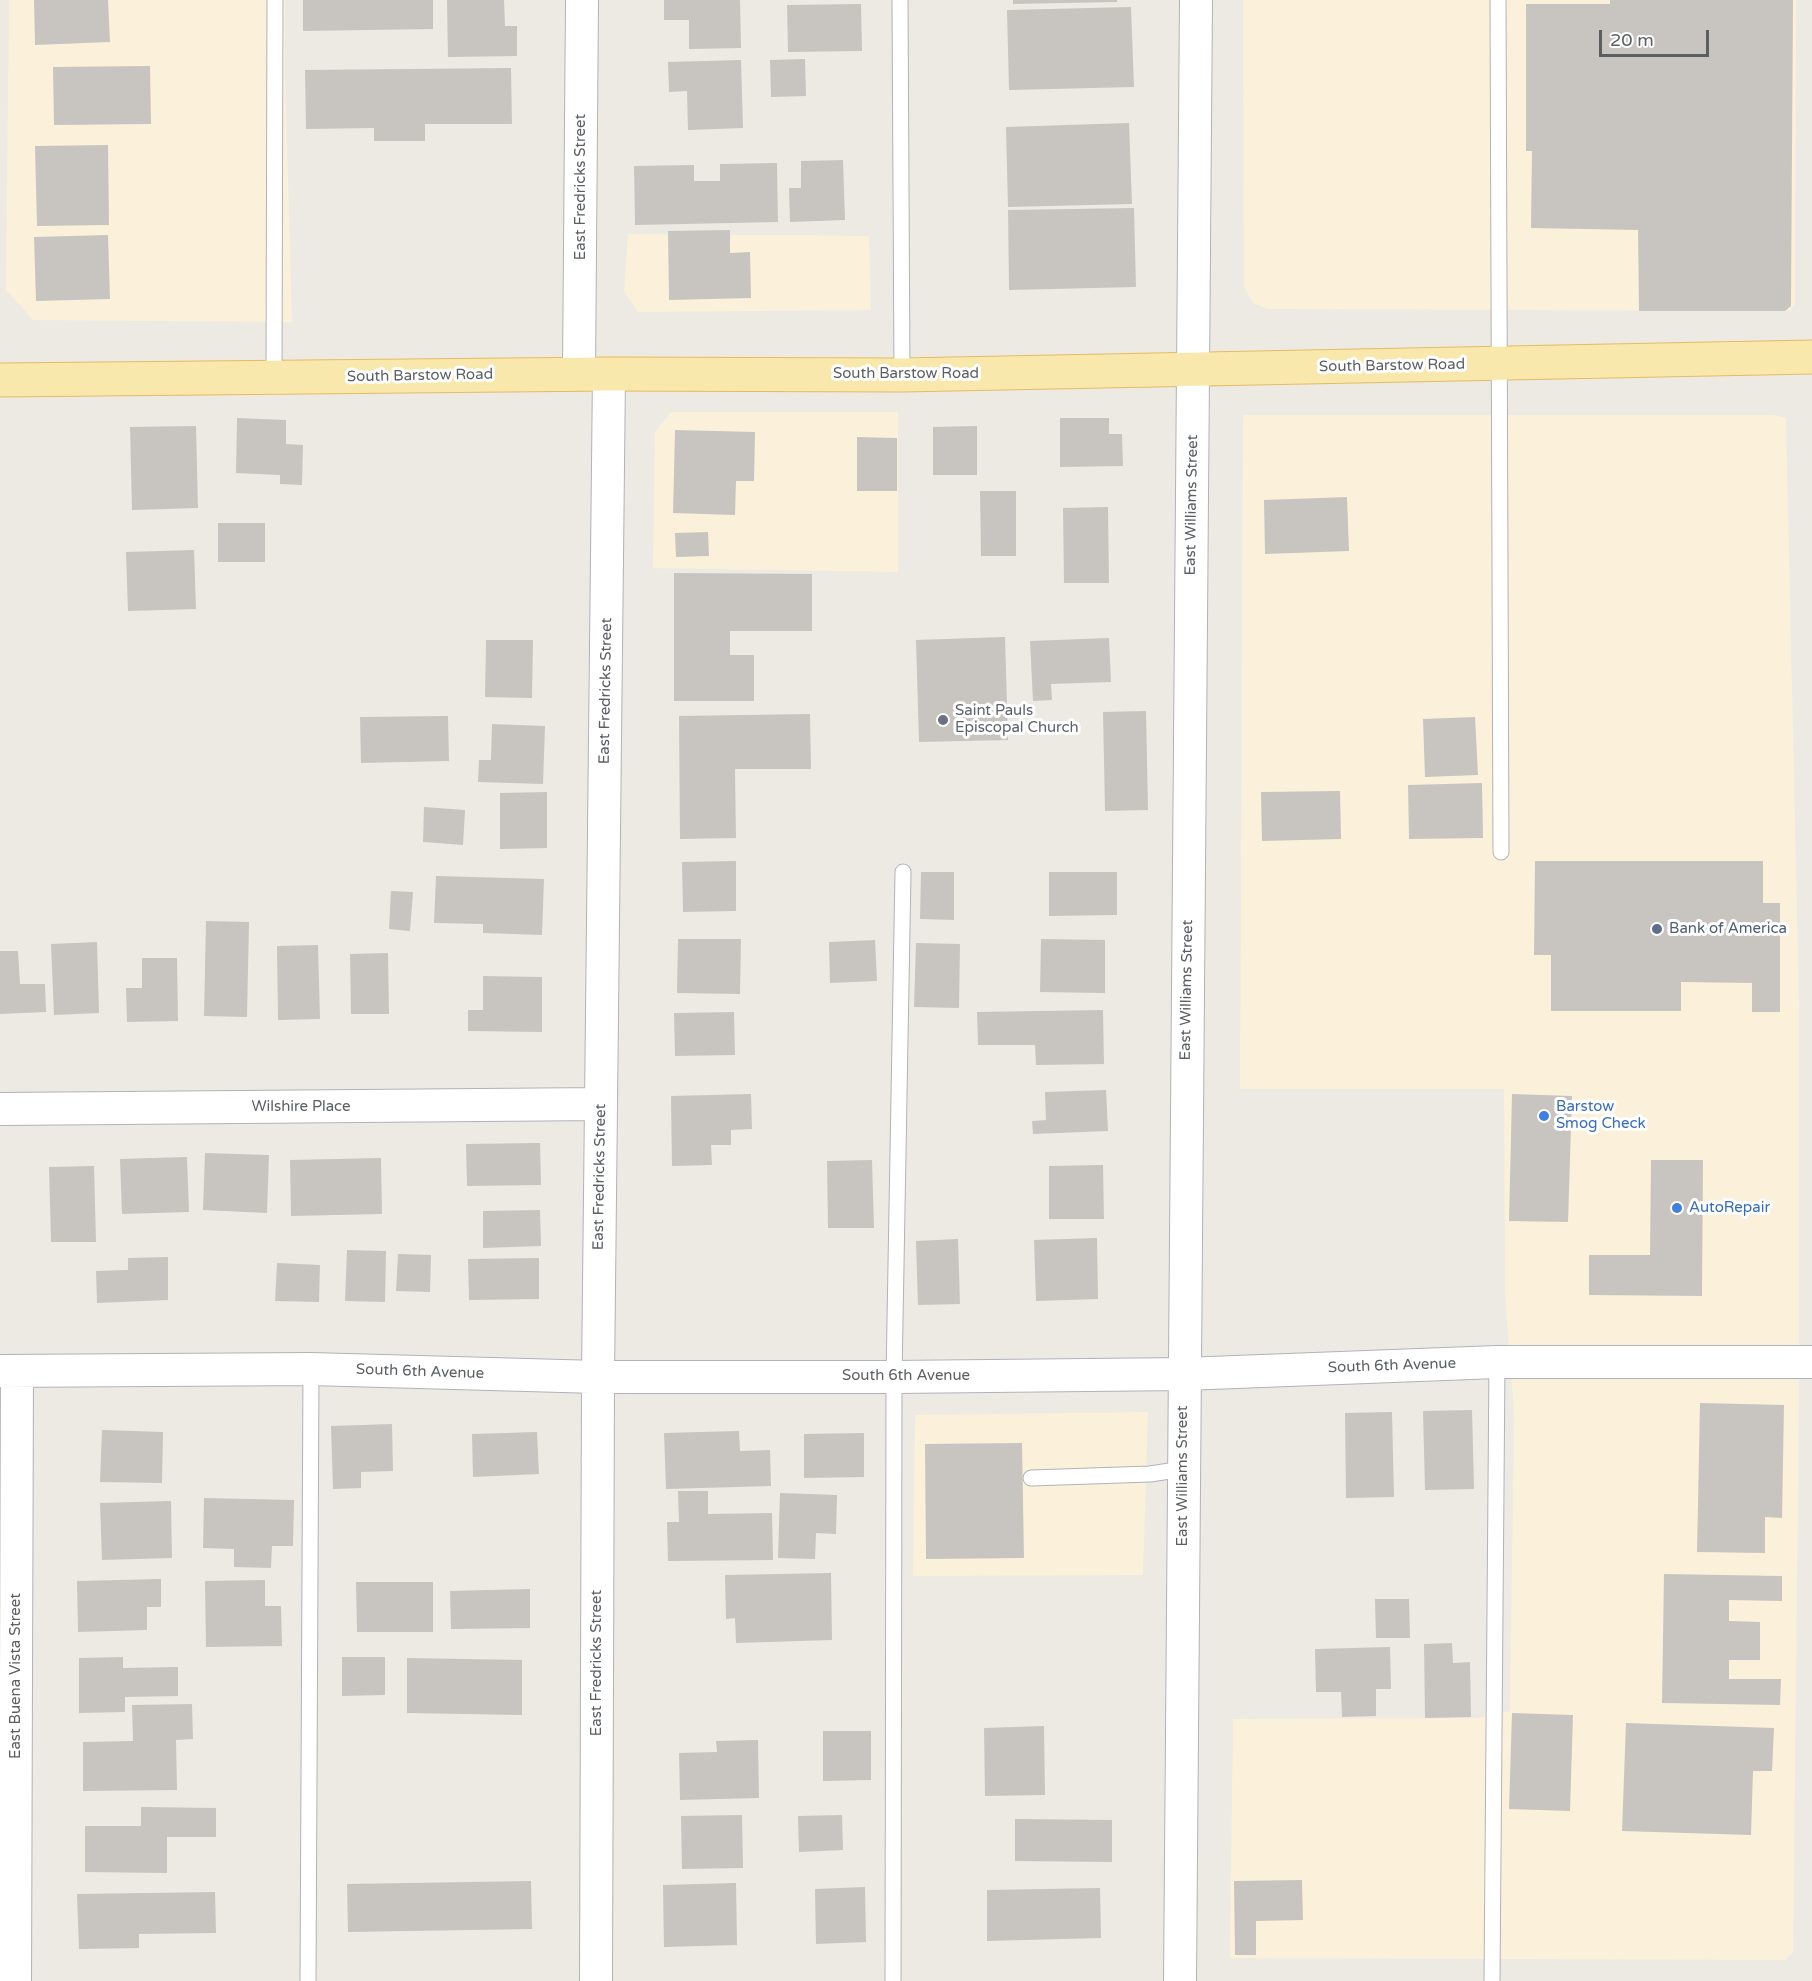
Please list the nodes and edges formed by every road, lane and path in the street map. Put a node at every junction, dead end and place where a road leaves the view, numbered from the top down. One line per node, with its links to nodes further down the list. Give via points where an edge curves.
1 (275, 0): 11 (lane)
2 (582, 0): 9 (street, East Fredricks Street)
3 (900, 0): 10 (lane)
4 (1196, 0): 8 (street, East Williams Street)
5 (1498, 0): 7 (lane)
6 (1812, 357): 7 (main road, South Barstow Road)
7 (1498, 364): 8 (main road, South Barstow Road); 13 (lane)
8 (1193, 370): 10 (main road, South Barstow Road); 21 (street, East Williams Street)
9 (594, 374): 10 (main road, South Barstow Road); 11 (main road, South Barstow Road); 15 (street, East Fredricks Street)
10 (902, 375)
11 (274, 378): 12 (main road, South Barstow Road)
12 (0, 380)
13 (1502, 852)
14 (903, 872): 23 (lane)
15 (601, 1104): 16 (street, Wilshire Place); 22 (street, East Fredricks Street)
16 (0, 1109)
17 (1497, 1362): 18 (street, South 6th Avenue); 21 (street, South 6th Avenue); 31 (lane)
18 (1812, 1362)
19 (311, 1369): 20 (street, South 6th Avenue); 22 (street, South 6th Avenue); 27 (lane)
20 (9, 1371): 26 (street, East Buena Vista Street)
21 (1184, 1374): 23 (street, South 6th Avenue); 24 (street, East Williams Street)
22 (598, 1377): 23 (street, South 6th Avenue); 28 (street, East Fredricks Street)
23 (894, 1377): 29 (lane)
24 (1183, 1469): 25 (lane, via 1150,1474); 30 (street, East Williams Street)
25 (1031, 1478)
26 (15, 1981)
27 (308, 1981)
28 (596, 1981)
29 (893, 1981)
30 (1180, 1981)
31 (1492, 1981)

